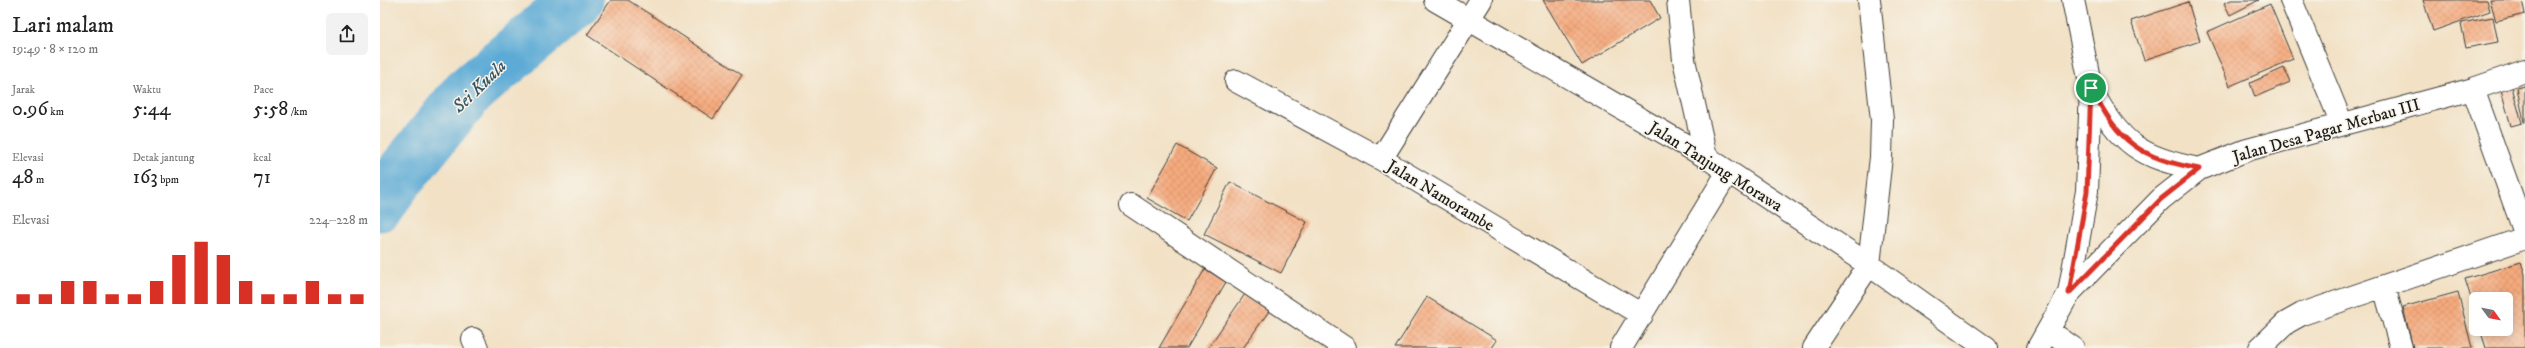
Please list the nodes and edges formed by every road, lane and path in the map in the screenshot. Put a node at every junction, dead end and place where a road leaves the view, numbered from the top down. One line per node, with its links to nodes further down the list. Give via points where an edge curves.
1 (1435, 0): 7 (street, Jalan Tanjung Morawa)
2 (1481, 0): 7 (street)
3 (1678, 0): 13 (street, via 1684,60)
4 (1869, 0): 20 (street, via 1882,120 1881,157)
5 (2073, 0): 10 (street)
6 (2291, 0): 12 (street)
7 (1469, 19): 13 (street, Jalan Tanjung Morawa); 14 (street)
8 (2525, 72): 11 (street, Jalan Desa Pagar Merbau III)
9 (1236, 81): 14 (street, Jalan Namorambe)
10 (2091, 88): 15 (street, via 2108,120 2132,145 2164,162); 22 (street, via 2087,192)
11 (2473, 89): 12 (street, Jalan Desa Pagar Merbau III); 18 (street)
12 (2342, 124): 15 (street, Jalan Desa Pagar Merbau III, via 2247,150)
13 (1706, 157): 16 (street, Jalan Tanjung Morawa)
14 (1381, 159): 23 (street, Jalan Namorambe)
15 (2199, 169): 22 (street, Jalan Desa Pagar Merbau III, via 2161,199)
16 (1728, 172): 20 (street, Jalan Tanjung Morawa); 23 (street)
17 (1131, 205): 25 (street)
18 (2525, 233)
19 (2525, 238): 21 (street)
20 (1869, 265): 27 (street); 28 (street, Jalan Tanjung Morawa)
21 (2384, 286): 30 (street, via 2297,317 2286,323); 31 (street)
22 (2069, 293): 24 (street, Jalan Desa Pagar Merbau III)
23 (1642, 315): 26 (street)
24 (2043, 340): 29 (street)
25 (1344, 348)
26 (1621, 348)
27 (1814, 348)
28 (1986, 348)
29 (2073, 348)
30 (2260, 348)
31 (2401, 348)

